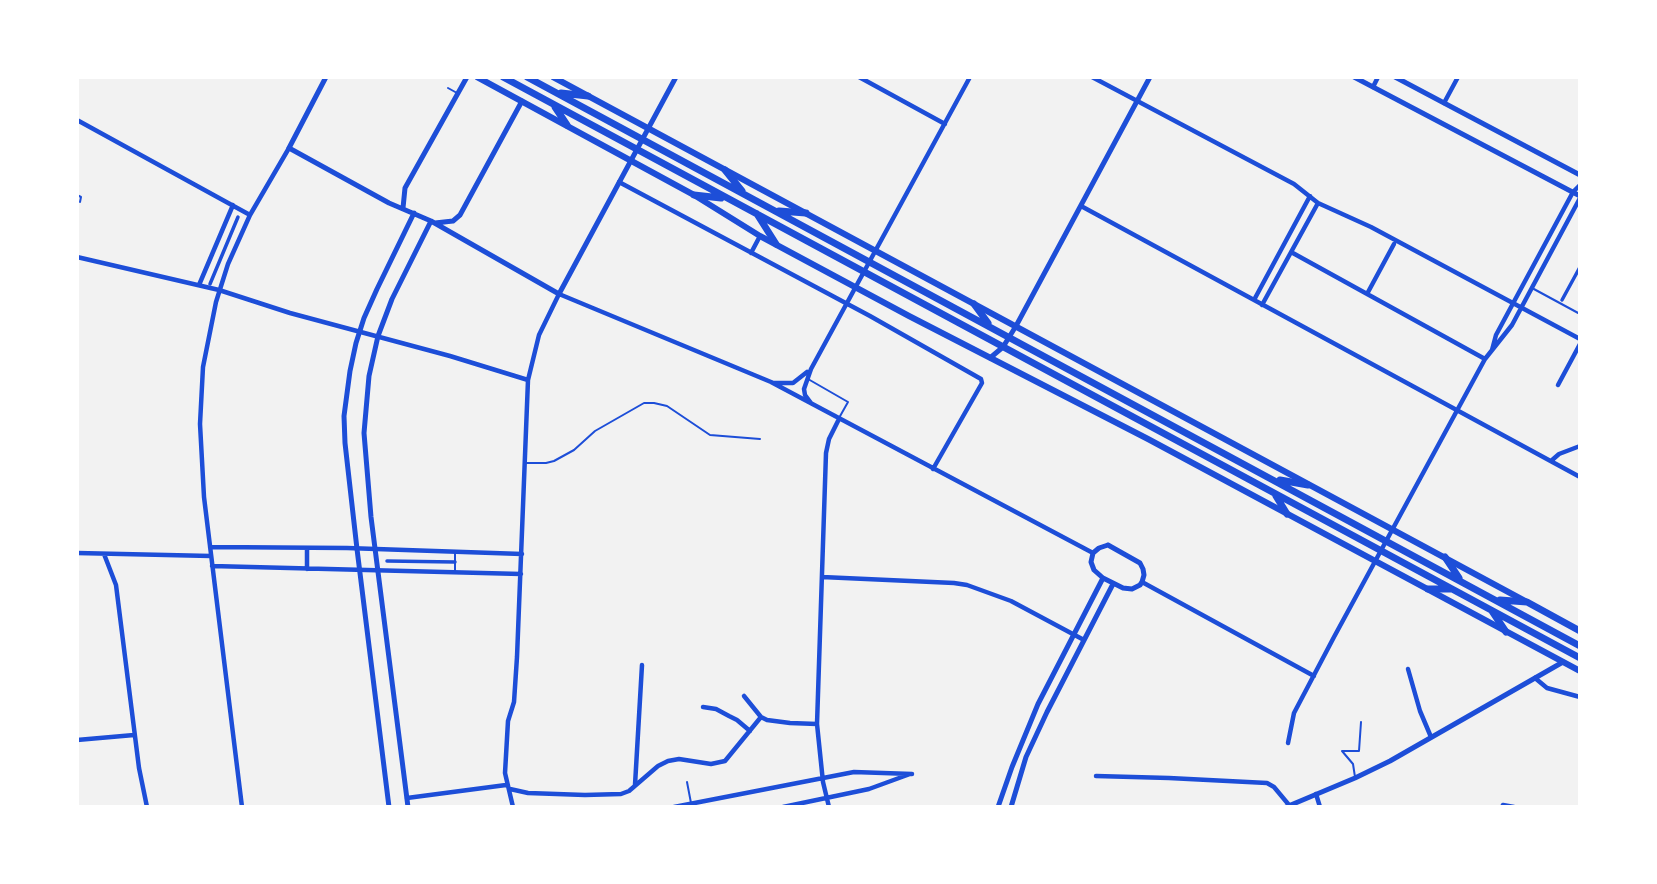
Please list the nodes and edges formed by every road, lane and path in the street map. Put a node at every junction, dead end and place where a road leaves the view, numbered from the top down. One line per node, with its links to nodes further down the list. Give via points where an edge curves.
1 (326, 77): 30 (street)
2 (467, 77): 19 (street)
3 (477, 77): 22 (main road)
4 (503, 77): 23 (main road)
5 (527, 77): 18 (main road)
6 (553, 77): 20 (main road)
7 (676, 77): 28 (street)
8 (859, 77): 26 (street)
9 (970, 77): 26 (street)
10 (1092, 77): 21 (street)
11 (1150, 77): 21 (street)
12 (1354, 77): 16 (street)
13 (1378, 77): 16 (street)
14 (1395, 77): 24 (street)
15 (1458, 77): 24 (street)
16 (1373, 87): 37 (street)
17 (449, 88): 19 (lane)
18 (555, 92): 20 (main road); 29 (main road)
19 (458, 93): 48 (street, via 405,188)
20 (588, 96): 28 (main road)
21 (1138, 100): 41 (street); 47 (street)
22 (522, 101): 27 (main road); 57 (street, via 460,215 453,221)
23 (552, 103): 27 (main road); 31 (main road)
24 (1444, 103): 34 (street)
25 (77, 120): 46 (street)
26 (945, 124): 61 (street)
27 (567, 125): 32 (main road)
28 (648, 128): 29 (street); 33 (main road)
29 (643, 139): 31 (street); 38 (main road)
30 (289, 148): 48 (street); 55 (street)
31 (638, 149): 32 (street); 43 (main road)
32 (631, 161): 35 (street); 40 (main road)
33 (725, 170): 38 (main road); 52 (main road)
34 (1580, 175)
35 (619, 182): 63 (street); 75 (street)
36 (1580, 185): 37 (street)
37 (1573, 192): 42 (street); 80 (street)
38 (744, 194): 50 (main road)
39 (77, 195): 44 (lane)
40 (694, 195): 43 (main road); 58 (main road)
41 (1310, 196): 45 (street); 49 (street)
42 (1580, 197): 72 (street)
43 (729, 199): 53 (main road)
44 (80, 202)
45 (1318, 203): 54 (street); 80 (street)
46 (233, 205): 55 (street); 69 (street)
47 (1081, 206): 77 (street); 86 (street)
48 (403, 208): 51 (street)
49 (1303, 209): 54 (street); 71 (street)
50 (775, 211): 52 (main road); 65 (main road)
51 (414, 213): 57 (street); 87 (street)
52 (806, 213): 61 (main road)
53 (757, 214): 59 (main road); 67 (main road)
54 (1312, 214): 62 (street)
55 (250, 215): 73 (street)
56 (238, 217): 68 (street)
57 (433, 222): 75 (street); 88 (street, via 392,299)
58 (760, 236): 59 (main road); 63 (street)
59 (776, 244): 70 (main road)
60 (1394, 244): 76 (street)
61 (875, 251): 65 (street); 79 (main road)
62 (1290, 252): 74 (street); 76 (street)
63 (751, 253): 81 (street)
64 (77, 257): 69 (street)
65 (869, 262): 67 (street); 85 (main road)
66 (1580, 267): 78 (street)
67 (864, 271): 70 (street); 92 (main road)
68 (210, 284)
69 (199, 285): 73 (street)
70 (856, 287): 81 (street); 94 (main road)
71 (1261, 288): 74 (street); 77 (street)
72 (1532, 288): 83 (street); 84 (lane)
73 (219, 290): 87 (street); 116 (street, via 203,360 200,424)
74 (1269, 293): 82 (street)
75 (559, 294): 98 (street, via 540,334); 99 (street)
76 (1367, 295): 95 (street)
77 (1254, 300): 82 (street)
78 (1562, 300)
79 (974, 303): 85 (main road); 86 (main road)
80 (1513, 303): 83 (street); 93 (street)
81 (847, 304): 96 (street); 108 (street, via 981,379)
82 (1262, 304): 102 (street)
83 (1522, 307): 90 (street); 93 (street)
84 (1580, 314)
85 (990, 327): 89 (main road)
86 (1016, 327): 89 (street); 111 (main road)
87 (360, 332): 88 (street); 118 (street, via 344,416)
88 (378, 337): 98 (street); 119 (street, via 364,433)
89 (1010, 337): 92 (street); 110 (main road)
90 (1580, 339)
91 (1580, 344): 100 (street)
92 (1003, 347): 94 (street); 112 (main road)
93 (1492, 351): 95 (street)
94 (990, 358): 113 (main road)
95 (1485, 359): 102 (street)
96 (811, 369): 97 (street); 99 (street, via 793,383)
97 (807, 379): 101 (street, via 804,392); 103 (lane, via 848,402)
98 (528, 380): 107 (street)
99 (771, 382): 101 (street)
100 (1558, 385)
101 (812, 404): 103 (street)
102 (1457, 411): 106 (street); 114 (street)
103 (839, 419): 108 (street); 137 (street, via 826,453)
104 (760, 439): 107 (lane, via 710,435 667,406 644,403 554,461)
105 (1580, 446): 106 (street)
106 (1550, 461): 109 (street)
107 (525, 463): 124 (street)
108 (933, 469): 125 (street)
109 (1580, 477)
110 (1272, 479): 111 (main road); 115 (main road)
111 (1308, 485): 114 (main road)
112 (1274, 492): 113 (main road); 120 (main road)
113 (1287, 514): 130 (main road)
114 (1393, 530): 115 (street); 127 (main road)
115 (1387, 541): 120 (street); 139 (main road)
116 (210, 547): 117 (street); 126 (street)
117 (307, 549): 118 (street); 132 (street)
118 (357, 549): 119 (street); 133 (street)
119 (376, 550): 121 (street); 134 (street)
120 (1381, 551): 130 (street); 143 (main road)
121 (455, 552): 124 (street); 129 (lane)
122 (77, 553): 123 (street)
123 (104, 554): 126 (street); 165 (street, via 117,585)
124 (522, 554): 136 (street)
125 (1093, 554): 138 (street, via 1091,566); 140 (street, via 1108,545 1130,557 1143,569)
126 (211, 556): 131 (street)
127 (1445, 557): 139 (main road); 145 (main road)
128 (387, 561): 129 (street)
129 (455, 562): 135 (lane)
130 (1376, 562): 142 (main road); 156 (street)
131 (212, 566): 132 (street); 181 (street)
132 (307, 569): 133 (street)
133 (360, 570): 134 (street); 182 (street)
134 (379, 571): 135 (street); 176 (street)
135 (455, 572): 136 (street)
136 (521, 574): 174 (street, via 517,668 508,722)
137 (822, 577): 149 (street, via 962,584 1004,598); 163 (street)
138 (1102, 578): 141 (street); 149 (street)
139 (1461, 581): 144 (main road)
140 (1142, 582): 141 (street, via 1129,589); 156 (street)
141 (1113, 584): 150 (street)
142 (1428, 589): 143 (main road); 148 (main road)
143 (1453, 589): 146 (main road)
144 (1495, 599): 145 (main road); 151 (main road)
145 (1527, 602): 147 (main road)
146 (1492, 610): 148 (main road); 151 (main road)
147 (1580, 631)
148 (1506, 632): 152 (main road)
149 (1073, 634): 150 (street); 188 (street, via 1028,727)
150 (1084, 640): 189 (street, via 1027,754)
151 (1579, 652): 152 (main road)
152 (1563, 662): 155 (main road); 157 (street)
153 (642, 665): 173 (street)
154 (1408, 669): 166 (street)
155 (1580, 671)
156 (1314, 676): 168 (street, via 1294,713)
157 (1535, 678): 159 (street, via 1547,688); 166 (street)
158 (744, 696): 161 (street)
159 (1580, 697)
160 (703, 707): 164 (street, via 716,709)
161 (761, 718): 163 (street); 164 (street)
162 (1361, 722): 171 (lane, via 1360,751 1342,751 1353,764)
163 (817, 724): 170 (street)
164 (750, 731): 173 (street, via 722,762 668,761)
165 (134, 735): 167 (street); 180 (street)
166 (1432, 737): 171 (street)
167 (77, 740)
168 (1288, 743)
169 (1096, 776): 179 (street, via 1267,783)
170 (823, 778): 177 (street); 177 (street, via 858,772 912,774); 178 (street)
171 (1355, 778): 175 (street)
172 (687, 782): 178 (lane)
173 (635, 786): 174 (street, via 614,795 522,793)
174 (508, 787): 176 (street); 184 (street)
175 (1316, 794): 179 (street); 190 (street)
176 (407, 798): 183 (street)
177 (827, 798): 186 (street); 187 (street)
178 (691, 804): 185 (street)
179 (1288, 806)
180 (147, 807)
181 (242, 807)
182 (389, 807)
183 (408, 807)
184 (513, 807)
185 (674, 807)
186 (782, 807)
187 (829, 807)
188 (998, 807)
189 (1011, 807)
190 (1320, 807)
191 (1503, 807): 192 (street)
192 (1514, 807)

